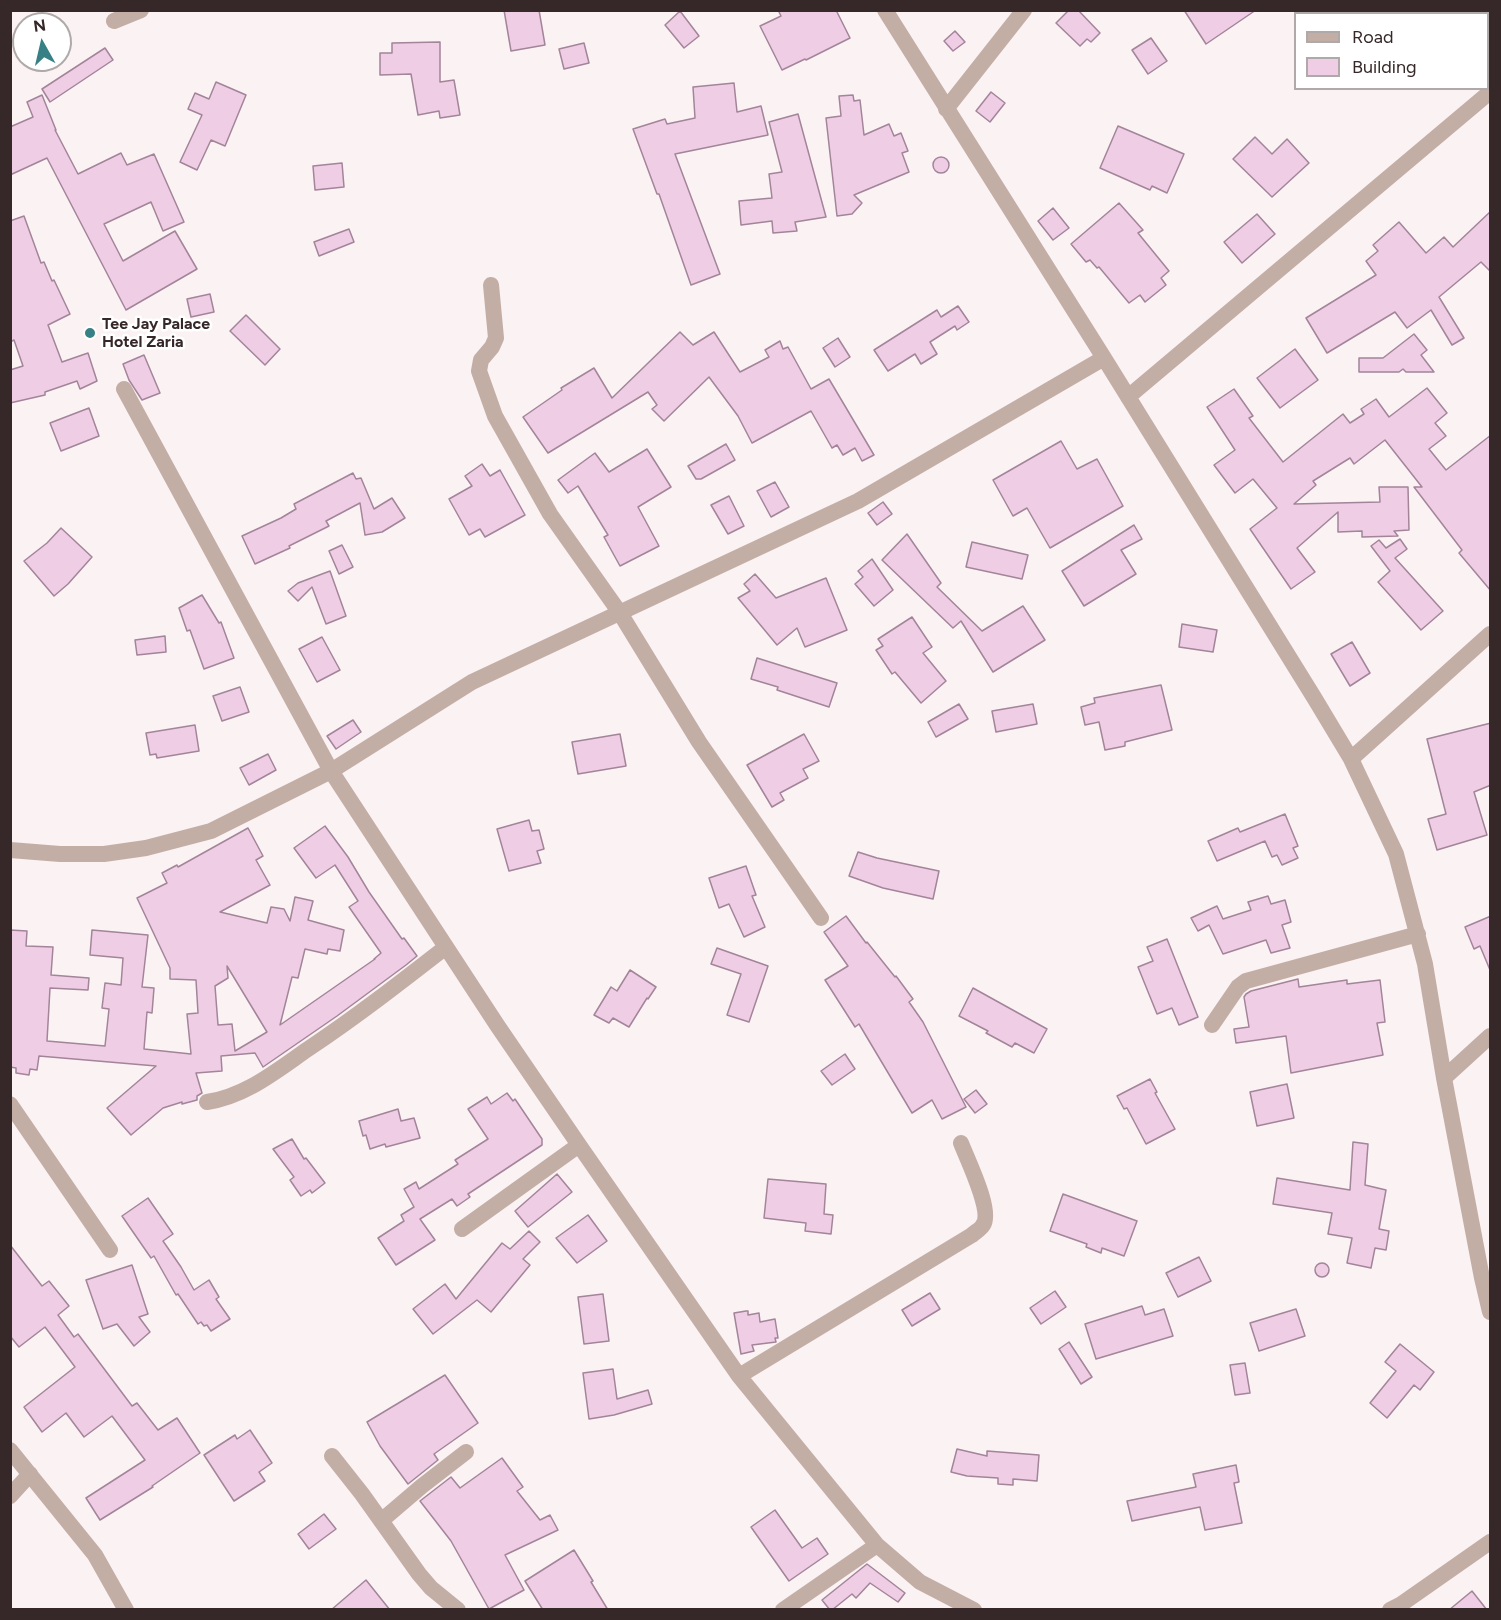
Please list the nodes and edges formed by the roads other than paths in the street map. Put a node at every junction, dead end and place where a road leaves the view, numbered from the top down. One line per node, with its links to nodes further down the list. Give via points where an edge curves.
1 (141, 10): 4 (street)
2 (885, 10): 6 (street)
3 (1024, 10): 6 (street)
4 (114, 21)
5 (1491, 92): 10 (street)
6 (946, 109): 8 (street)
7 (491, 285): 11 (street, via 496,338 481,360 479,371 495,416 550,514)
8 (1104, 358): 10 (street); 11 (street, via 858,501)
9 (124, 389): 14 (street)
10 (1128, 397): 13 (street)
11 (620, 613): 14 (street, via 472,682); 16 (street, via 699,742)
12 (1491, 634): 13 (street)
13 (1351, 759): 17 (street, via 1396,854)
14 (332, 771): 15 (street, via 211,831 146,848 104,854); 18 (street)
15 (10, 850)
16 (821, 918)
17 (1418, 934): 19 (street, via 1246,981); 21 (street)
18 (446, 947): 22 (street, via 365,1010 258,1084 224,1100); 25 (street)
19 (1212, 1025)
20 (1491, 1036): 21 (street)
21 (1444, 1078): 28 (street)
22 (207, 1102)
23 (10, 1104): 27 (street)
24 (961, 1143): 29 (street, via 980,1192 986,1217 983,1226)
25 (579, 1145): 26 (street); 29 (street)
26 (462, 1229)
27 (110, 1250)
28 (1491, 1312)
29 (739, 1376): 37 (street)
30 (10, 1450): 33 (street)
31 (466, 1452): 35 (street)
32 (332, 1456): 35 (street)
33 (30, 1474): 34 (street); 38 (street, via 95,1555)
34 (10, 1496)
35 (381, 1521): 39 (street, via 425,1581)
36 (1491, 1542): 42 (street)
37 (877, 1545): 40 (street); 41 (street, via 920,1582)
38 (126, 1610)
39 (458, 1610)
40 (783, 1610)
41 (974, 1610)
42 (1390, 1610)

